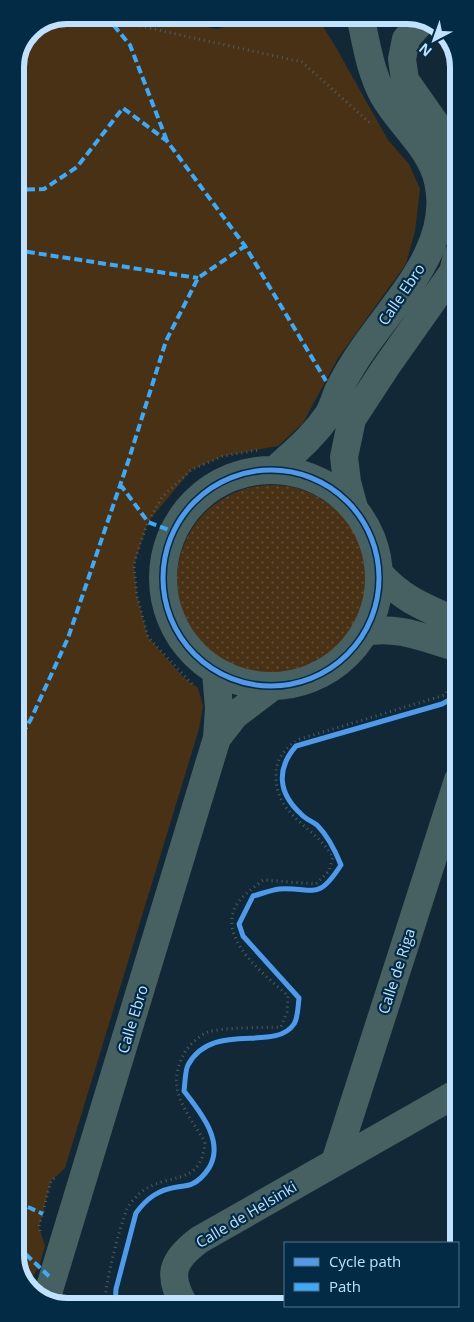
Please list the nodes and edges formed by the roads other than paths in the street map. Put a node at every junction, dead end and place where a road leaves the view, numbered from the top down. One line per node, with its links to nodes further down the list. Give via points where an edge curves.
1 (362, 24): 5 (street, Calle Ebro, via 382,94 427,154 438,181 440,212 436,235 420,270 362,350 328,414 307,441)
2 (419, 25): 3 (street, via 406,39 402,60 405,80)
3 (450, 144)
4 (450, 276): 6 (street, Calle Ebro, via 352,419 344,457)
5 (268, 460): 6 (street, via 332,488); 11 (street, via 207,490 182,515 166,548 162,583 170,618)
6 (354, 508): 7 (street, via 372,539)
7 (379, 573): 8 (street, via 409,601); 9 (street, via 376,607)
8 (450, 619)
9 (364, 632): 10 (street, via 381,628 403,632); 12 (street, via 337,664 307,681)
10 (450, 655)
11 (207, 680): 12 (street, via 234,680); 13 (street, Calle Ebro, via 219,708)
12 (272, 687): 13 (street, Calle Ebro, via 235,715)
13 (217, 738): 17 (street, Calle Ebro)
14 (450, 805): 16 (street, Calle de Riga)
15 (450, 1097): 16 (street, Calle de Helsinki)
16 (334, 1162): 18 (street, Calle de Helsinki, via 182,1253 175,1267 174,1285)
17 (48, 1294)
18 (181, 1298)

